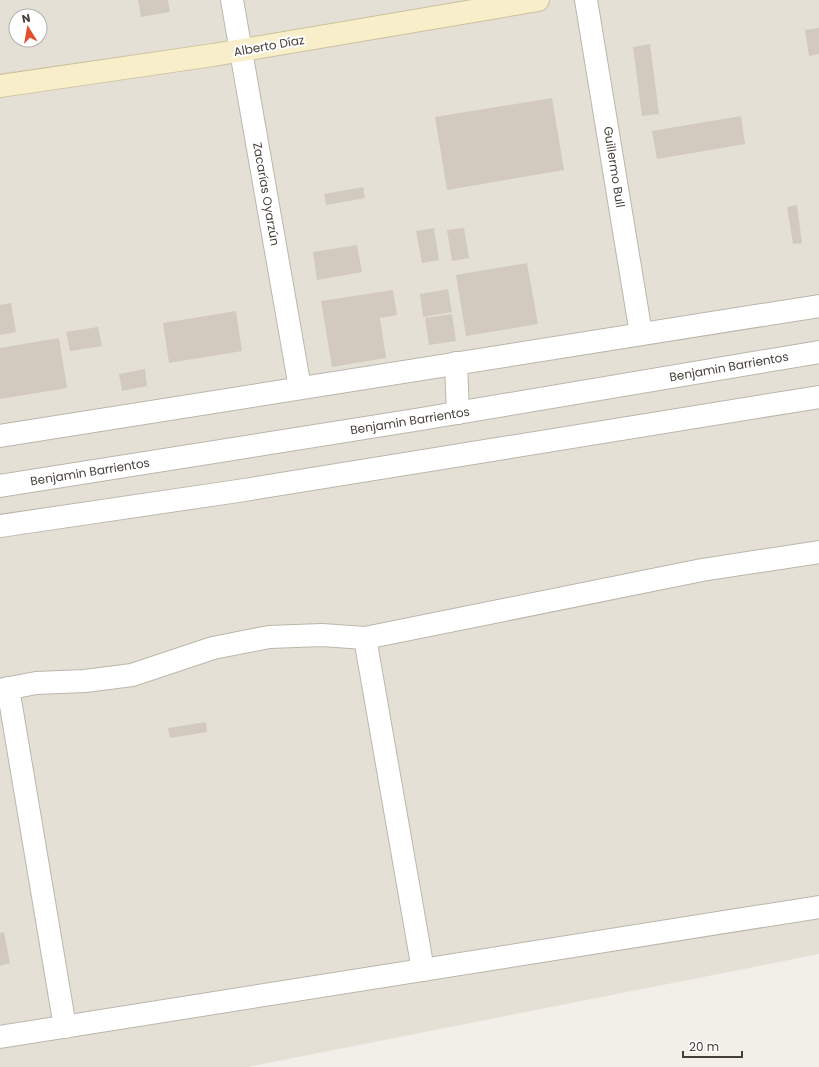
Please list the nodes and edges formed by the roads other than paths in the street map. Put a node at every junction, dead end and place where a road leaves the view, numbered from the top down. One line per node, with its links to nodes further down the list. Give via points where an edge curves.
1 (232, 0): 4 (street, Zacarías Oyarzún)
2 (538, 0): 4 (street, Alberto Díaz)
3 (586, 0): 7 (street, Guillermo Bull)
4 (241, 51): 5 (street, Alberto Díaz); 10 (street, Zacarías Oyarzún)
5 (0, 86)
6 (819, 306): 7 (street)
7 (641, 334): 9 (street)
8 (819, 352): 12 (street, Benjamin Barrientos)
9 (456, 363): 10 (street); 12 (street)
10 (300, 388): 13 (street)
11 (819, 397): 15 (street)
12 (458, 413): 14 (street, Benjamin Barrientos)
13 (0, 436)
14 (0, 486)
15 (0, 526)
16 (819, 552): 17 (street, via 702,570)
17 (365, 638): 18 (street, via 322,635 269,637 213,648 132,675 85,681 36,683); 20 (street)
18 (4, 689): 21 (street)
19 (819, 907): 20 (street)
20 (423, 970): 21 (street)
21 (65, 1026): 22 (street)
22 (0, 1037)

